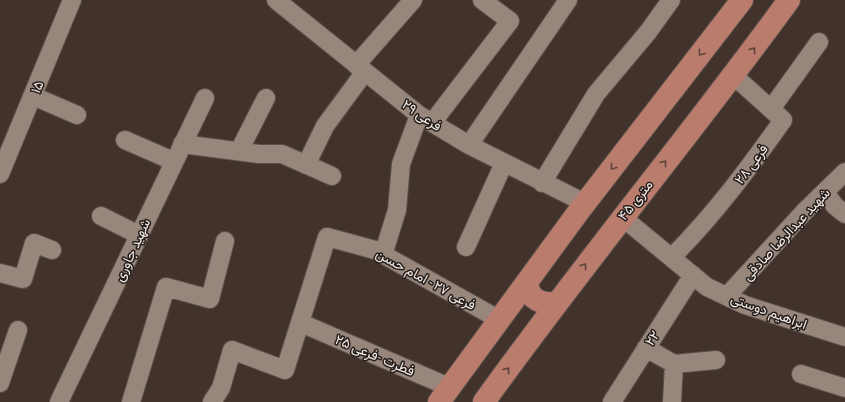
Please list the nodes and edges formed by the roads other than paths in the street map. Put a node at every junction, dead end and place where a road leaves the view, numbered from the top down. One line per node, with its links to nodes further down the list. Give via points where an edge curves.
1 (72, 0): 12 (street, ۱۵)
2 (276, 0): 10 (street, فرعی ۲۹)
3 (413, 0): 10 (street)
4 (482, 0): 17 (street, via 510,21)
5 (568, 0): 20 (street)
6 (671, 0): 28 (street, via 596,94)
7 (742, 0): 30 (main road, one-way to 30)
8 (789, 0): 11 (main road, ۴۵ متری, one-way to 8)
9 (819, 42): 15 (street)
10 (360, 69): 17 (street, فرعی ۲۹); 24 (street, via 325,126)
11 (733, 76): 15 (street, فرعی ۲۸); 33 (main road, ۴۵ متری, one-way to 11)
12 (34, 96): 16 (street); 26 (street, ۱۵)
13 (205, 98): 19 (street, شهید جاوری)
14 (266, 98): 21 (street)
15 (771, 109): 39 (street, فرعی ۲۸, via 783,120 724,198)
16 (77, 114)
17 (425, 119): 20 (street, فرعی ۲۹); 38 (street, via 401,164 397,210)
18 (126, 140): 22 (street)
19 (182, 144): 21 (street); 22 (street, شهید جاوری)
20 (469, 145): 23 (street, فرعی ۲۹)
21 (239, 151): 24 (street, via 282,154)
22 (173, 162): 34 (street, شهید جاوری)
23 (504, 163): 28 (street, فرعی ۲۹); 36 (street)
24 (306, 165): 27 (street)
25 (845, 172): 29 (street, شهید عبدالرضا صادقی)
26 (0, 174)
27 (332, 176)
28 (542, 182): 30 (street, فرعی ۲۹)
29 (825, 192): 31 (street, via 834,206); 43 (street, شهید عبدالرضا صادقی)
30 (585, 203): 42 (main road)
31 (845, 214)
32 (101, 216): 34 (street)
33 (622, 217): 39 (street, ابراهیم دوستی); 44 (main road, ۴۵ متری, one-way to 33)
34 (139, 235): 57 (street, شهید جاوری)
35 (225, 241): 58 (street, via 210,299 166,287)
36 (466, 247)
37 (52, 250): 40 (street, via 34,243 23,278)
38 (383, 255): 45 (street, فرعی ۲۷ - امام حسن); 46 (street, فرعی ۲۷ - امام حسن, via 375,250 327,237)
39 (672, 257): 41 (street, ابراهیم دوستی)
40 (0, 273)
41 (693, 275): 43 (street, ابراهیم دوستی, via 707,287); 50 (street, ۲۲)
42 (527, 282): 44 (main road, via 530,295 537,302); 45 (main road)
43 (727, 296): 48 (street, ابراهیم دوستی, via 745,305)
44 (557, 303): 49 (main road, ۴۵ متری)
45 (500, 320): 49 (main road, via 520,325 526,333); 56 (main road)
46 (301, 323): 56 (street, فطرت -فرعی ۲۵); 59 (street, via 285,370 232,350 221,388)
47 (18, 330): 54 (street)
48 (845, 337)
49 (527, 342): 60 (main road, ۴۵ متری, one-way to 49)
50 (646, 348): 52 (street); 61 (street, ۲۲)
51 (716, 360): 52 (street)
52 (674, 364): 62 (street)
53 (802, 374): 55 (street)
54 (0, 383)
55 (845, 388)
56 (444, 395)
57 (59, 402)
58 (131, 402)
59 (212, 402)
60 (484, 402)
61 (612, 402)
62 (672, 402)

